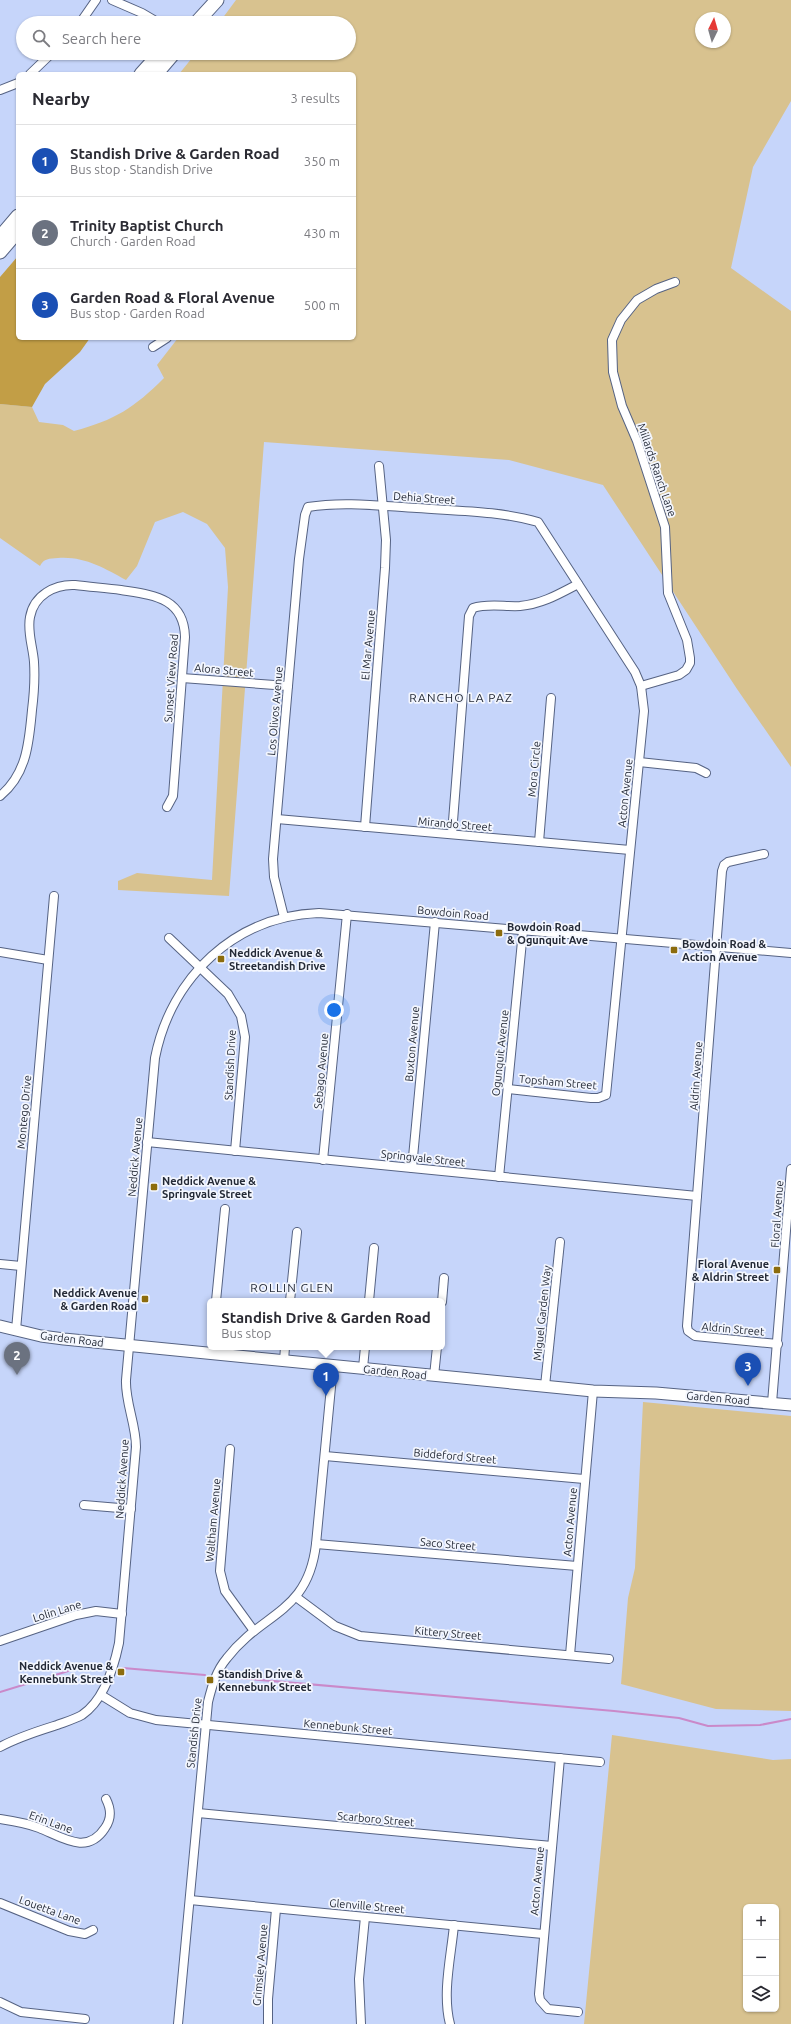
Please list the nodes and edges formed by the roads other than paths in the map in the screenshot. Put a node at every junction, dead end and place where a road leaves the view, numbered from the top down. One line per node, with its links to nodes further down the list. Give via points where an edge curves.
1 (96, 0): 4 (street)
2 (112, 0): 5 (street)
3 (216, 0): 6 (main road)
4 (85, 16)
5 (147, 16)
6 (202, 16)
7 (45, 60): 10 (street)
8 (154, 60): 11 (main road)
9 (168, 60): 12 (main road)
10 (32, 72)
11 (143, 72)
12 (158, 72)
13 (16, 84): 14 (street)
14 (0, 90)
15 (16, 218): 17 (main road)
16 (16, 233): 18 (main road)
17 (0, 237)
18 (0, 252)
19 (675, 282): 29 (street, Millards Ranch Lane, via 637,300 621,320 612,340 613,372 622,406 666,526 668,593 687,640 690,658 690,663 679,675)
20 (164, 340): 21 (street)
21 (153, 347)
22 (379, 466): 23 (street, El Mar Avenue, via 379,483)
23 (384, 506): 24 (street, Dehia Street, via 322,504); 25 (street, Dehia Street, via 520,517); 36 (street, El Mar Avenue, via 385,568)
24 (308, 507): 28 (street, Los Olivos Avenue, via 299,559)
25 (538, 522): 26 (street, Acton Avenue)
26 (578, 584): 29 (street, Acton Avenue, via 635,672); 37 (street, via 541,602 520,606 481,605 473,608 469,616)
27 (182, 678): 28 (street, Alora Street); 33 (street, Sunset View Road, via 185,631 180,615 172,604 154,595 76,584 63,585 48,592 39,599 32,611 29,630 35,682 28,746 18,774); 34 (street, Sunset View Road, via 173,796)
28 (288, 686): 35 (street, Los Olivos Avenue)
29 (641, 686): 31 (street, Acton Avenue, via 644,711)
30 (551, 698): 38 (street, Mora Circle)
31 (639, 762): 32 (street, via 696,768); 39 (street, Acton Avenue)
32 (706, 773)
33 (0, 796)
34 (167, 807)
35 (277, 819): 36 (street, Mirando Street); 43 (street, Los Olivos Avenue, via 273,868)
36 (364, 827): 37 (street, Mirando Street)
37 (452, 834): 38 (street, Mirando Street)
38 (540, 842): 39 (street, Mirando Street)
39 (630, 850): 47 (street, Acton Avenue)
40 (764, 854): 48 (street, Aldrin Avenue, via 724,865)
41 (54, 896): 51 (street, Montego Drive)
42 (347, 914): 43 (street, Bowdoin Road, via 313,913); 44 (street, Bowdoin Road); 57 (street, Sebago Avenue)
43 (284, 917): 52 (street, Bowdoin Road, via 237,936)
44 (435, 922): 45 (street, Bowdoin Road); 58 (street, Buxton Avenue)
45 (523, 931): 47 (street, Bowdoin Road); 53 (street, Ogunquit Avenue)
46 (169, 938): 52 (street, Standish Drive)
47 (622, 939): 48 (street, Bowdoin Road); 54 (street, Acton Avenue)
48 (717, 947): 50 (street, Bowdoin Road); 61 (street, Aldrin Avenue)
49 (0, 952): 51 (street)
50 (791, 953)
51 (48, 960): 67 (street, Montego Drive)
52 (200, 968): 55 (street, Neddick Avenue, via 176,998 160,1034 155,1058); 56 (street, Standish Drive, via 228,994 244,1026)
53 (508, 1089): 54 (street, Topsham Street, via 591,1098); 60 (street, Ogunquit Avenue)
54 (606, 1095)
55 (147, 1142): 56 (street, Springvale Street); 77 (street, Neddick Avenue)
56 (235, 1151): 57 (street, Springvale Street)
57 (323, 1160): 58 (street, Springvale Street)
58 (412, 1168): 60 (street, Springvale Street)
59 (791, 1169): 76 (street, Floral Avenue)
60 (499, 1177): 61 (street, Springvale Street)
61 (697, 1196): 75 (street, Aldrin Avenue, via 686,1326)
62 (225, 1209): 69 (street)
63 (297, 1232): 70 (street)
64 (560, 1242): 87 (street, Miguel Garden Way)
65 (374, 1248): 71 (street)
66 (0, 1264): 67 (street)
67 (21, 1266): 74 (street, Montego Drive)
68 (444, 1278): 72 (street)
69 (216, 1298)
70 (290, 1298)
71 (369, 1298)
72 (442, 1298)
73 (0, 1326): 74 (street, Garden Road)
74 (16, 1330): 77 (street, Garden Road, via 41,1336)
75 (688, 1331): 76 (street, Aldrin Street, via 695,1336)
76 (778, 1344): 89 (street, Floral Avenue)
77 (128, 1346): 78 (street, Garden Road); 95 (street, Neddick Avenue, via 126,1386 136,1440)
78 (207, 1350)
79 (211, 1350): 83 (street, Garden Road)
80 (285, 1350): 83 (street)
81 (365, 1350): 85 (street)
82 (437, 1350): 86 (street)
83 (284, 1361): 84 (street, Garden Road)
84 (333, 1366): 85 (street, Garden Road); 92 (street, Standish Drive)
85 (363, 1368): 86 (street, Garden Road)
86 (434, 1376): 87 (street, Garden Road)
87 (545, 1386): 88 (street, Garden Road)
88 (593, 1391): 89 (street, Garden Road, via 656,1393); 93 (street, Acton Avenue)
89 (772, 1403): 90 (street, Garden Road)
90 (791, 1405)
91 (230, 1448): 100 (street, Waltham Avenue, via 220,1571 225,1591)
92 (325, 1456): 93 (street, Biddeford Street); 96 (street, Standish Drive)
93 (584, 1479): 97 (street, Acton Avenue)
94 (84, 1505): 95 (street)
95 (131, 1509): 99 (street, Neddick Avenue)
96 (316, 1544): 97 (street, Saco Street); 98 (street, Standish Drive, via 310,1574)
97 (577, 1566): 102 (street, Acton Avenue)
98 (296, 1597): 100 (street, Standish Drive, via 277,1615); 102 (street, Kittery Street, via 335,1626 360,1636)
99 (122, 1614): 101 (street, Lolin Lane, via 96,1611 76,1615); 104 (street, Neddick Avenue, via 117,1654)
100 (254, 1631): 105 (street, Standish Drive, via 234,1649 219,1669 210,1694)
101 (0, 1641)
102 (570, 1655): 103 (street, Kittery Street)
103 (609, 1659)
104 (101, 1695): 105 (street, Kennebunk Street, via 123,1710 138,1716); 106 (street, Neddick Avenue, via 82,1715)
105 (204, 1724): 107 (street, Kennebunk Street); 110 (street, Standish Drive)
106 (0, 1747)
107 (560, 1758): 108 (street, Kennebunk Street); 112 (street, Acton Avenue)
108 (600, 1762)
109 (106, 1799): 111 (street, Erin Lane, via 110,1810 109,1821 99,1836 84,1842 68,1841 24,1823)
110 (198, 1813): 112 (street, Scarboro Street); 113 (street, Standish Drive)
111 (0, 1819)
112 (552, 1846): 119 (street, Acton Avenue)
113 (190, 1900): 115 (street, Glenville Street); 123 (street, Standish Drive)
114 (0, 1903): 118 (street, Louetta Lane, via 69,1931 84,1934)
115 (276, 1909): 116 (street, Glenville Street); 124 (street, Grimsley Avenue)
116 (366, 1917): 117 (street, Glenville Street); 125 (street, via 359,1979)
117 (454, 1926): 119 (street, Glenville Street); 126 (street, via 447,1992)
118 (93, 1930)
119 (543, 1934): 121 (street, Acton Avenue, via 539,1994 543,2006 548,2009)
120 (0, 2002): 122 (street, via 21,2012)
121 (578, 2012)
122 (85, 2019)
123 (178, 2024)
124 (268, 2024)
125 (361, 2024)
126 (450, 2024)

